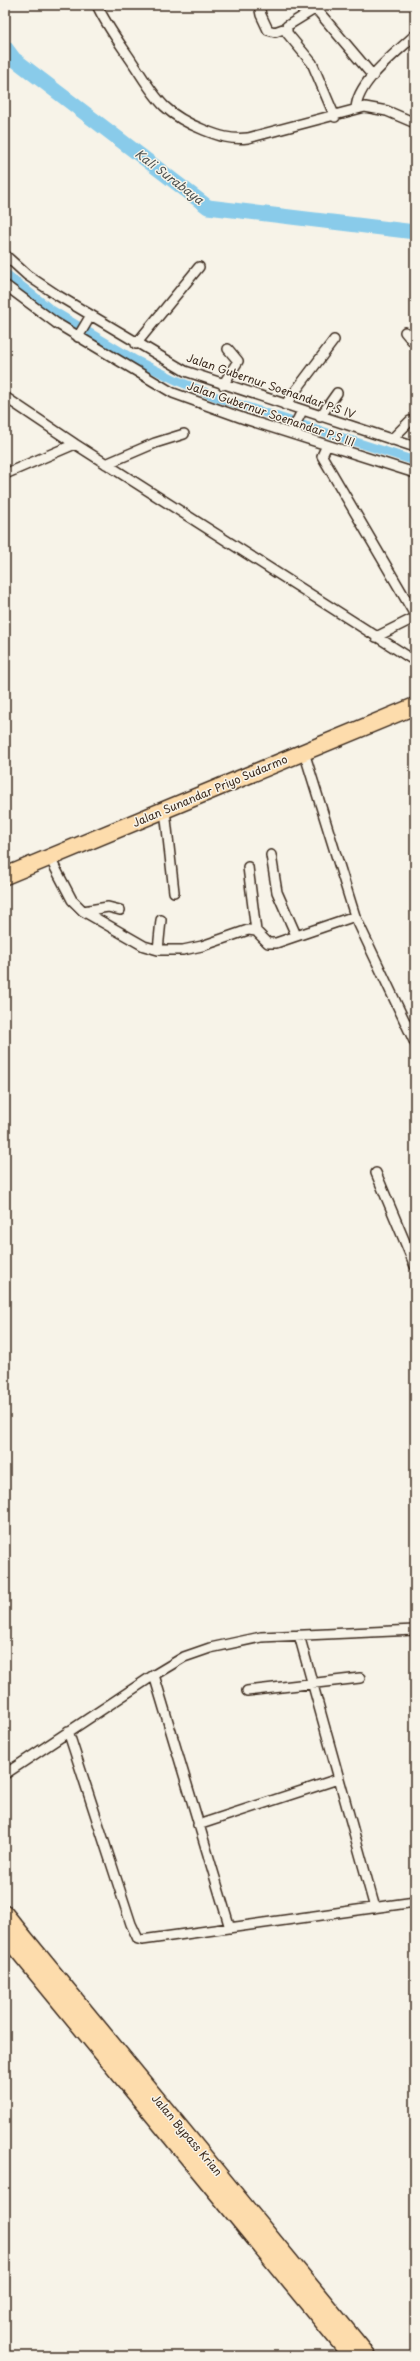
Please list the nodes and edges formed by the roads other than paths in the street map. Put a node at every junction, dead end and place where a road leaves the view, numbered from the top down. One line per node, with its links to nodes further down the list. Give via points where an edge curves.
1 (97, 5): 7 (street, via 104,20 159,101 182,121 233,139 248,138)
2 (259, 5): 3 (street, via 268,30 275,32)
3 (286, 28): 5 (street, via 313,10 318,10); 7 (street, via 312,63)
4 (415, 35): 5 (street)
5 (373, 76): 6 (street, via 360,93)
6 (356, 109): 7 (street); 8 (street, via 365,107 387,111)
7 (335, 116)
8 (415, 123)
9 (5, 255): 12 (street, Jalan Gubernur Soenandar P.S IV, via 27,275)
10 (199, 267): 16 (street)
11 (5, 285): 14 (street, Jalan Gubernur Soenandar P.S III)
12 (90, 316): 14 (street); 16 (street, Jalan Gubernur Soenandar P.S IV)
13 (405, 332): 17 (street)
14 (79, 335): 26 (street, Jalan Gubernur Soenandar P.S III, via 173,393 245,419)
15 (334, 340): 22 (street)
16 (136, 344): 19 (street, Jalan Gubernur Soenandar P.S IV, via 185,371)
17 (415, 344)
18 (228, 349): 19 (street, via 238,361)
19 (223, 385): 22 (street, Jalan Gubernur Soenandar P.S IV)
20 (336, 393): 24 (street)
21 (5, 397): 29 (street)
22 (285, 405): 23 (street, Jalan Gubernur Soenandar P.S IV)
23 (301, 413): 24 (street, Jalan Gubernur Soenandar P.S IV); 26 (street)
24 (320, 417): 28 (street, Jalan Gubernur Soenandar P.S IV)
25 (410, 421): 28 (street)
26 (292, 431): 30 (street, Jalan Gubernur Soenandar P.S III)
27 (184, 434): 32 (street, via 155,443)
28 (391, 440): 31 (street, Jalan Gubernur Soenandar P.S IV)
29 (75, 444): 32 (street); 34 (street)
30 (327, 445): 33 (street, Jalan Gubernur Soenandar P.S III); 35 (street, via 322,456)
31 (415, 447)
32 (106, 464): 36 (street)
33 (415, 473)
34 (5, 474)
35 (415, 615): 36 (street, via 414,618)
36 (376, 637): 37 (street)
37 (415, 662)
38 (415, 706): 39 (highway, Jalan Sunandar Priyo Sudarmo)
39 (304, 752): 40 (highway, Jalan Sunandar Priyo Sudarmo); 48 (street)
40 (165, 810): 42 (highway, Jalan Sunandar Priyo Sudarmo); 45 (street)
41 (272, 855): 51 (street, via 277,892)
42 (50, 858): 44 (highway, Jalan Sunandar Priyo Sudarmo); 47 (street, via 72,900)
43 (248, 867): 50 (street)
44 (5, 876)
45 (174, 892)
46 (120, 910): 47 (street, via 108,907)
47 (83, 912): 52 (street, via 144,946)
48 (355, 916): 51 (street); 53 (street)
49 (161, 920): 52 (street)
50 (256, 931): 51 (street, via 272,944); 52 (street, via 248,930 183,950)
51 (296, 935)
52 (158, 950)
53 (415, 1043)
54 (376, 1173): 55 (street)
55 (415, 1266)
56 (415, 1630): 57 (street)
57 (299, 1635): 58 (street, via 261,1637 210,1648 184,1657); 60 (street)
58 (154, 1675): 62 (street); 65 (street)
59 (360, 1678): 60 (street)
60 (312, 1684): 61 (street); 64 (street)
61 (247, 1691)
62 (68, 1731): 63 (street); 69 (street, via 135,1935 142,1940)
63 (5, 1774)
64 (338, 1779): 65 (street); 67 (street)
65 (198, 1825): 69 (street)
66 (415, 1902): 67 (street)
67 (375, 1908): 69 (street)
68 (5, 1914): 72 (highway, Jalan Bypass Krian)
69 (230, 1928)
70 (5, 1935): 71 (highway, Jalan Bypass Krian)
71 (351, 2356)
72 (368, 2356)

